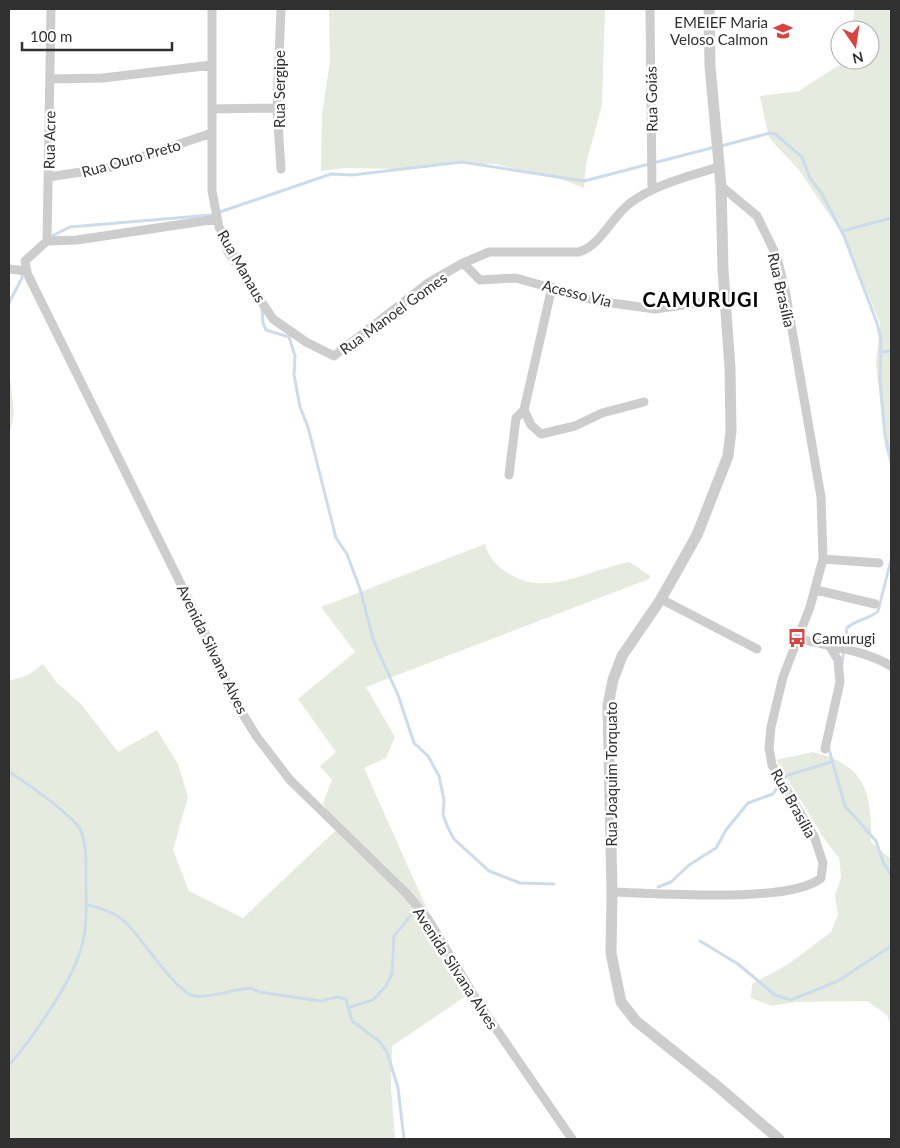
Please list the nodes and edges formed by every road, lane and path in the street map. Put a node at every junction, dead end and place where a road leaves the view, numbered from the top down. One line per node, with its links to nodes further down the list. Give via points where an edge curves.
1 (51, 9): 7 (street, Rua Acre)
2 (212, 9): 6 (street, Rua Manaus)
3 (281, 9): 8 (street, Rua Sergipe)
4 (650, 9): 15 (street, Rua Goiás)
5 (709, 9): 11 (street)
6 (212, 65): 7 (street, via 102,78); 9 (street, Rua Manaus)
7 (50, 79): 13 (street, Rua Acre)
8 (277, 108): 9 (street); 12 (street, Rua Sergipe)
9 (212, 109): 10 (street, Rua Manaus)
10 (212, 133): 13 (street, Rua Ouro Preto, via 108,168); 16 (street, Rua Manaus, via 212,191)
11 (718, 167): 14 (street); 15 (street, Rua Manoel Gomes)
12 (281, 169)
13 (48, 177): 17 (street, Rua Acre)
14 (721, 186): 22 (street, Rua Joaquim Torquato); 27 (street, Rua Brasília, via 757,216 777,257 821,497)
15 (652, 189): 18 (street, Rua Manoel Gomes, via 628,205 592,247 579,252 489,252)
16 (217, 219): 17 (street, via 77,240); 23 (street, Rua Manaus, via 218,227 244,276 273,319 306,342)
17 (47, 241): 19 (street)
18 (464, 263): 21 (street, Acesso Via, via 480,280 516,278); 23 (street, Rua Manoel Gomes, via 428,284)
19 (26, 266): 20 (street); 38 (street, Avenida Silvana Alves, via 202,627 234,700 290,780 406,893 428,919 479,1004)
20 (9, 269)
21 (552, 286): 22 (street, Acesso Via, via 597,301 656,309); 25 (street)
22 (726, 298): 30 (street, Rua Joaquim Torquato, via 731,431 728,456 697,535)
23 (334, 356)
24 (644, 402): 25 (street, via 541,434 531,425)
25 (524, 410): 26 (street, via 516,418)
26 (509, 475)
27 (823, 559): 28 (street); 29 (street, Rua Brasília)
28 (879, 562)
29 (816, 590): 31 (street); 32 (street, Rua Brasília)
30 (661, 599): 34 (street); 37 (street, Rua Joaquim Torquato, via 622,656 608,706)
31 (875, 604)
32 (797, 638): 33 (street); 37 (street, Rua Brasília, via 783,677 769,748 772,765 814,836 823,863 821,878 814,884 773,892 722,895)
33 (830, 647): 35 (street, via 861,652); 36 (street, via 838,660 840,682)
34 (757, 648)
35 (891, 666)
36 (825, 749)
37 (612, 892): 39 (street, Rua Joaquim Torquato, via 611,953 621,1002 636,1021)
38 (572, 1139)
39 (779, 1139)

